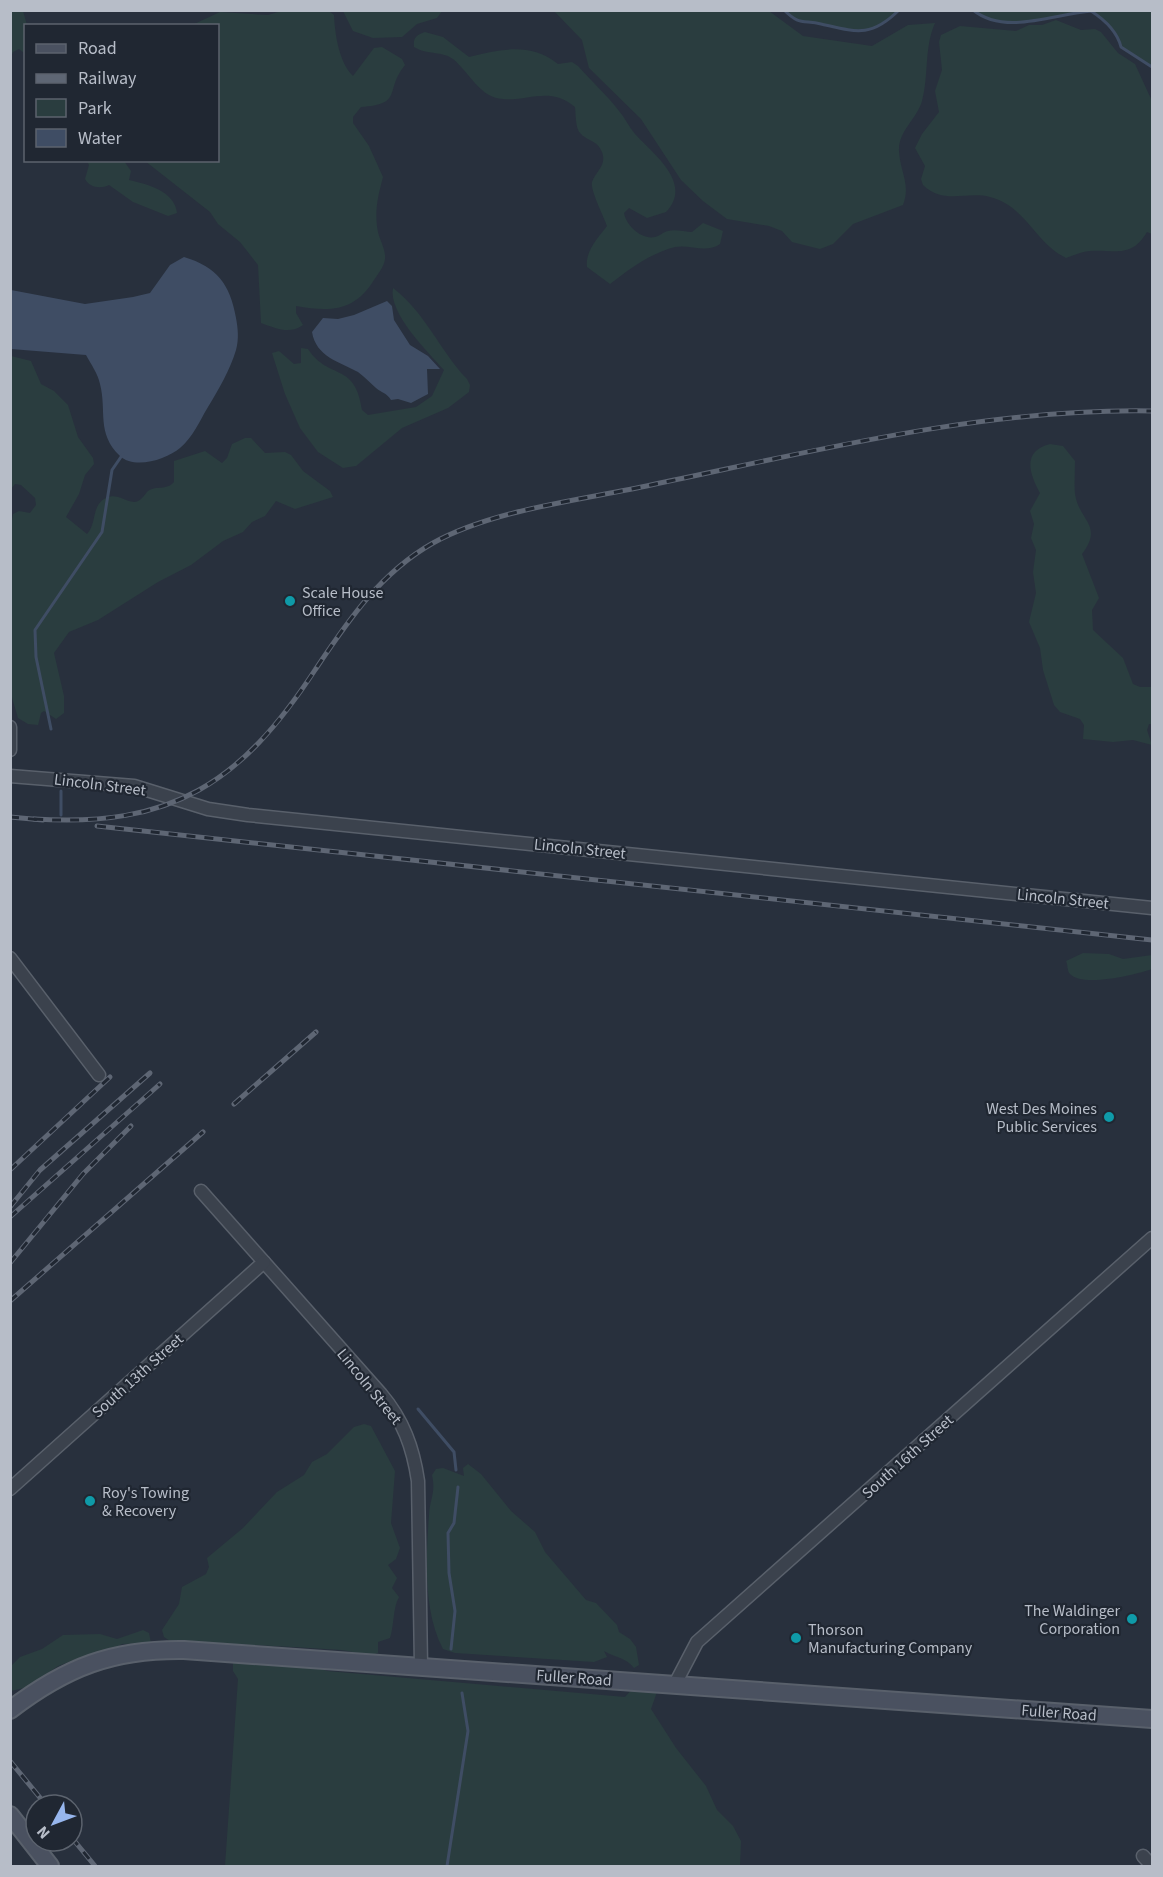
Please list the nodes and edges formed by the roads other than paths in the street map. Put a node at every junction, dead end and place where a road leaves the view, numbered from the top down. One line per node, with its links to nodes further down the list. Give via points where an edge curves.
1 (10, 727): 2 (street)
2 (10, 750)
3 (10, 776): 4 (street, Lincoln Street, via 134,786 208,809 248,815)
4 (1152, 908)
5 (10, 958): 6 (street)
6 (99, 1076)
7 (201, 1191): 9 (street, Lincoln Street)
8 (1152, 1238): 12 (street, South 16th Street, via 697,1642)
9 (264, 1262): 10 (street, South 13th Street); 11 (street, Lincoln Street, via 391,1407 406,1433 418,1480)
10 (10, 1489)
11 (421, 1666): 12 (street, Fuller Road); 13 (street, Fuller Road, via 184,1650 138,1652 75,1669)
12 (675, 1684): 14 (street, Fuller Road)
13 (10, 1710)
14 (1152, 1719)
15 (10, 1815): 17 (street)
16 (1143, 1856): 18 (street)
17 (50, 1866)
18 (1152, 1866)

